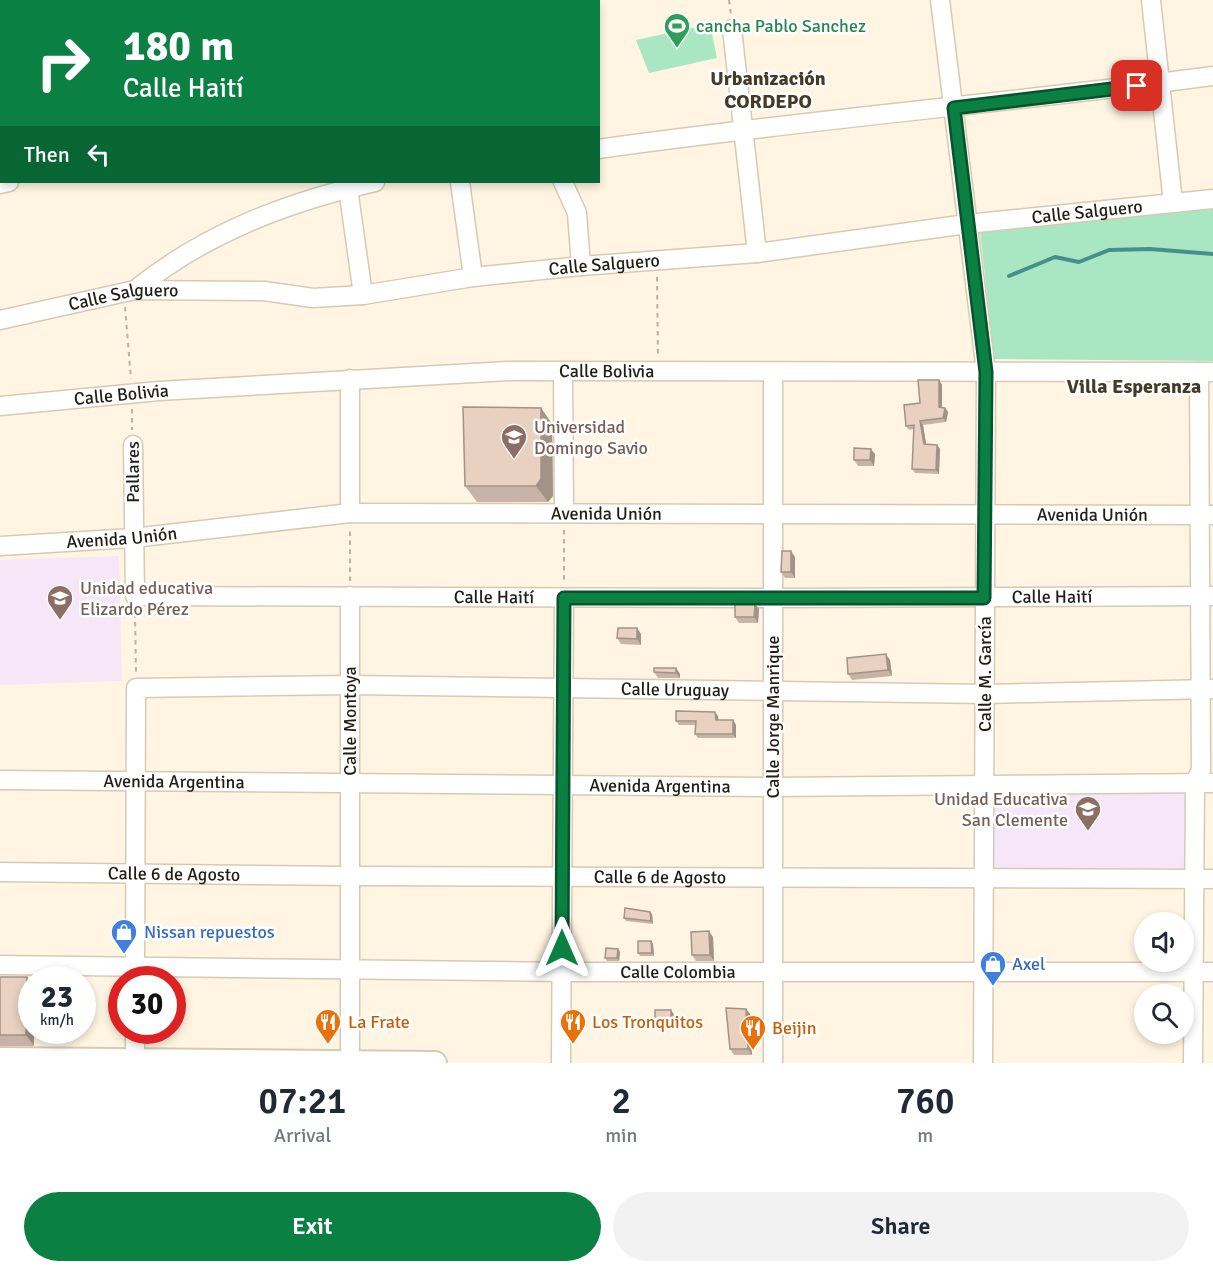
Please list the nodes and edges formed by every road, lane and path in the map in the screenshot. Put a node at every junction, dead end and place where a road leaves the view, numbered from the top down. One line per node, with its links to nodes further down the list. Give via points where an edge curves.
1 (940, 0): 6 (street, Calle M. García)
2 (1151, 0): 5 (street)
3 (732, 29): 7 (street)
4 (1213, 76): 5 (street)
5 (1160, 83): 6 (street); 14 (street)
6 (954, 108): 7 (street); 15 (street, Calle M. García)
7 (745, 128): 8 (street); 16 (street)
8 (600, 149)
9 (370, 183): 12 (street)
10 (460, 183): 19 (street)
11 (563, 183): 18 (street, via 577,213)
12 (348, 188): 20 (street, via 267,212 166,264); 21 (street)
13 (1213, 199): 14 (street, Calle Salguero)
14 (1173, 202): 15 (street, Calle Salguero)
15 (967, 224): 16 (street, Calle Salguero); 25 (street, Calle M. García)
16 (757, 253): 17 (street, Calle Salguero)
17 (657, 262): 18 (street, Calle Salguero); 23 (path)
18 (581, 266): 19 (street, Calle Salguero)
19 (473, 278): 21 (street, Calle Salguero)
20 (130, 291): 21 (street, Calle Salguero, via 264,291 313,298); 22 (street, Calle Salguero); 29 (path, Pallares)
21 (363, 295)
22 (0, 321)
23 (658, 371): 24 (street, Calle Bolivia); 27 (street, Calle Bolivia)
24 (773, 372): 25 (street, Calle Bolivia); 34 (street, Calle Jorge Manrique)
25 (986, 372): 26 (street, Calle Bolivia); 35 (street, Calle M. García)
26 (1206, 372): 36 (street)
27 (563, 373): 28 (street, Calle Bolivia, via 508,371); 32 (street)
28 (350, 379): 29 (street, Calle Bolivia); 33 (street)
29 (132, 394): 30 (street, Calle Bolivia); 31 (path, Pallares)
30 (0, 406)
31 (133, 445): 37 (street, Pallares)
32 (564, 512): 33 (street, Avenida Unión); 34 (street, Avenida Unión); 42 (path)
33 (350, 513): 37 (street, Avenida Unión); 40 (path)
34 (773, 514): 35 (street, Avenida Unión); 43 (street, Calle Jorge Manrique)
35 (985, 515): 36 (street, Avenida Unión); 44 (street, Calle M. García)
36 (1206, 515): 41 (street)
37 (133, 538): 38 (street, Avenida Unión); 39 (street, Pallares)
38 (0, 546)
39 (135, 596): 40 (street, Calle Haití); 46 (path)
40 (350, 596): 42 (street, Calle Haití); 45 (street, Calle Montoya)
41 (1208, 596): 44 (street, Calle Haití); 48 (street)
42 (564, 598): 43 (street, Calle Haití); 47 (street)
43 (773, 598): 44 (street, Calle Haití); 49 (street, Calle Jorge Manrique)
44 (984, 598): 50 (street, Calle M. García)
45 (350, 685): 46 (street, Calle Uruguay); 47 (street, Calle Uruguay); 53 (street, Calle Montoya)
46 (136, 688): 52 (street)
47 (564, 689): 49 (street, Calle Uruguay); 55 (street)
48 (1207, 689): 50 (street, Calle Uruguay); 54 (street, via 1201,770)
49 (772, 693): 50 (street, Calle Uruguay); 57 (street, Calle Jorge Manrique)
50 (986, 694): 56 (street, Calle M. García)
51 (0, 780): 52 (street, Avenida Argentina)
52 (136, 781): 53 (street, Avenida Argentina); 59 (street)
53 (349, 781): 55 (street, Avenida Argentina); 60 (street, Calle Montoya)
54 (1204, 782): 56 (street, Avenida Argentina); 64 (street)
55 (563, 783): 57 (street, Avenida Argentina); 61 (street)
56 (984, 786): 57 (street, Avenida Argentina); 63 (street, Calle M. García)
57 (773, 787): 62 (street, Calle Jorge Manrique)
58 (0, 872): 59 (street, Calle 6 de Agosto)
59 (136, 874): 60 (street, Calle 6 de Agosto); 67 (street)
60 (349, 876): 61 (street, Calle 6 de Agosto); 68 (street, Calle Montoya)
61 (562, 877): 62 (street, Calle 6 de Agosto); 71 (street)
62 (773, 877): 63 (street, Calle 6 de Agosto); 72 (street, Calle Jorge Manrique)
63 (985, 878): 64 (street, Calle 6 de Agosto); 69 (street, Calle M. García)
64 (1204, 879): 65 (street)
65 (1194, 964)
66 (0, 965): 70 (street, Calle Colombia)
67 (135, 966)
68 (349, 968): 71 (street, Calle Colombia); 77 (street, Calle Colombia); 81 (street, Calle Montoya)
69 (984, 971): 72 (street, Calle Colombia); 73 (street, Calle Colombia); 85 (street, Calle M. García)
70 (108, 972)
71 (562, 972): 72 (street, Calle Colombia); 83 (street)
72 (773, 972): 84 (street, Calle Jorge Manrique)
73 (1134, 972)
74 (1193, 972): 86 (street)
75 (1194, 972): 76 (street, Calle Colombia)
76 (1213, 972)
77 (186, 973)
78 (135, 1044): 80 (street)
79 (0, 1059): 80 (main road)
80 (135, 1061): 81 (main road)
81 (350, 1063): 82 (main road)
82 (435, 1063)
83 (561, 1063)
84 (773, 1063)
85 (983, 1063)
86 (1192, 1063)

